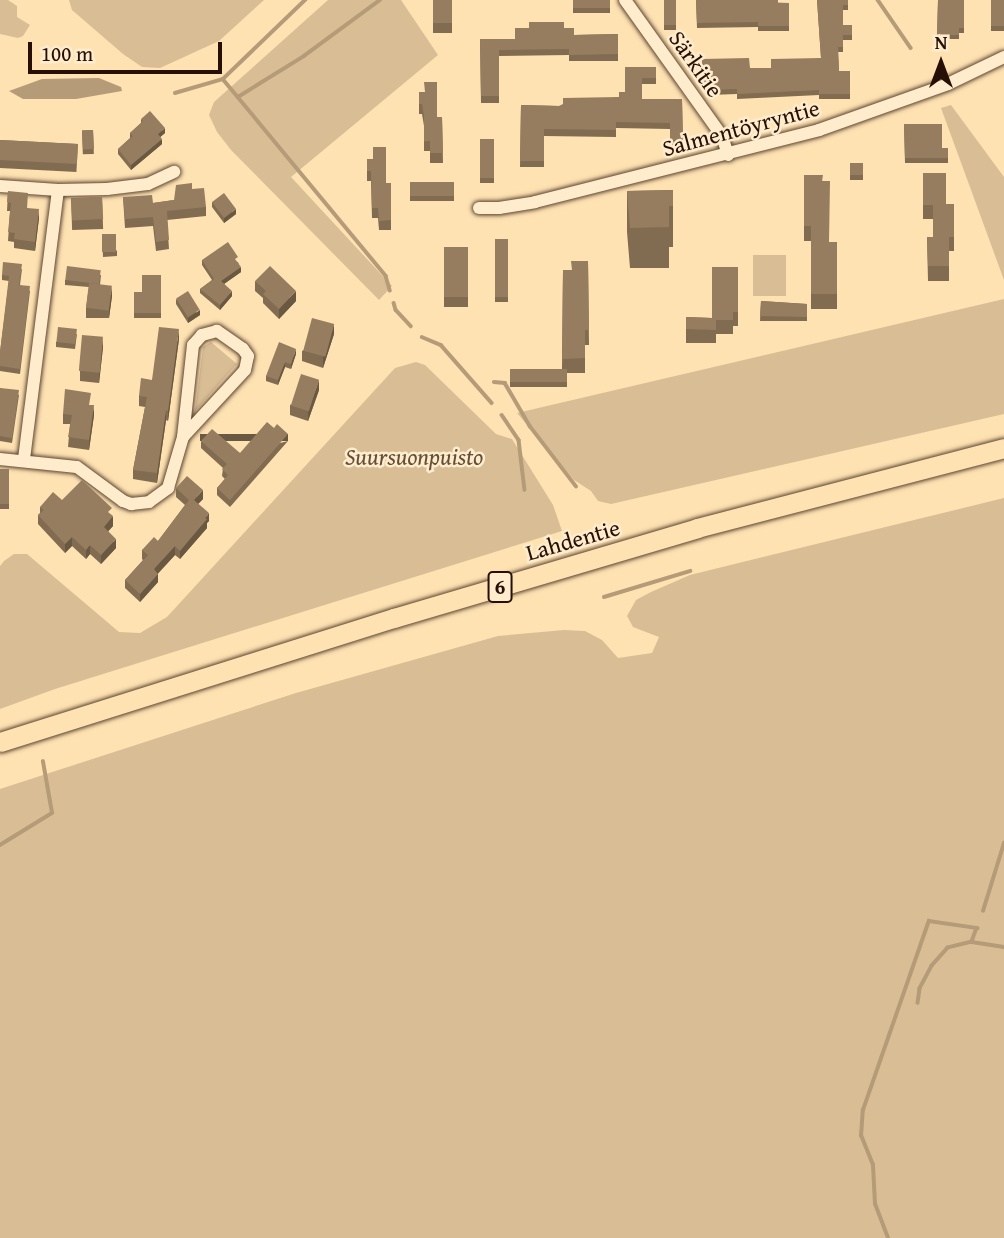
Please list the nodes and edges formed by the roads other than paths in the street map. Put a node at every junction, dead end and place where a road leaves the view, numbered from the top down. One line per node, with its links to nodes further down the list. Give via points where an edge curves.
1 (625, 0): 3 (street, Särkitie, via 722,136)
2 (1004, 57): 3 (street, Salmentöyryntie, via 870,113)
3 (728, 155): 7 (street, Salmentöyryntie, via 535,202)
4 (174, 172): 6 (street, via 133,187)
5 (0, 186): 6 (street)
6 (58, 190): 11 (street)
7 (479, 208)
8 (183, 437): 8 (street, via 248,363 243,349 217,331 202,335 193,345); 11 (street, via 167,488 140,504 123,501 77,467)
9 (1004, 448): 12 (highway, Lahdentie / 6, via 697,528)
10 (0, 459): 11 (street)
11 (24, 459)
12 (0, 743)

